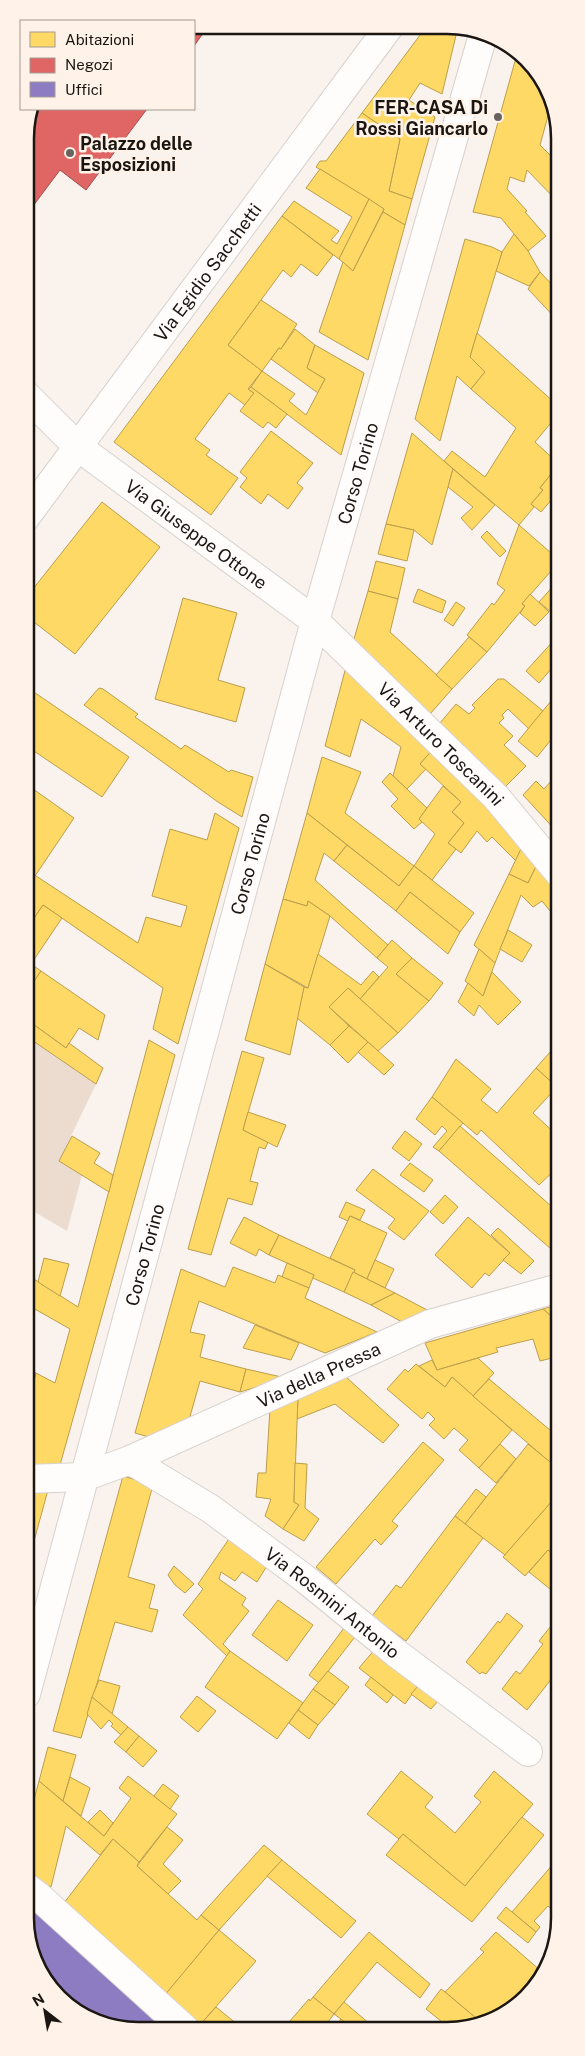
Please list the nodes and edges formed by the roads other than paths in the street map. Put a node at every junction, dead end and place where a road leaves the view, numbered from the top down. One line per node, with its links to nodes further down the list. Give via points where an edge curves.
1 (384, 34): 4 (street, Via Egidio Sacchetti)
2 (482, 40): 6 (street, Corso Torino)
3 (34, 403): 4 (street, Via Giuseppe Ottone)
4 (78, 447): 5 (street, Via Egidio Sacchetti); 6 (street, Via Giuseppe Ottone)
5 (34, 506)
6 (315, 621): 7 (street, Via Arturo Toscanini, via 496,797); 10 (street, Corso Torino)
7 (551, 863)
8 (551, 1290): 9 (street, Via della Pressa, via 430,1324)
9 (130, 1460): 10 (street, Via della Pressa); 13 (street, Via Rosmini Antonio, via 211,1510 273,1555)
10 (84, 1477): 11 (street, Via della Pressa); 12 (street, Corso Torino)
11 (34, 1479)
12 (34, 1664)
13 (528, 1752)
14 (34, 1893): 15 (street)
15 (177, 2022)

